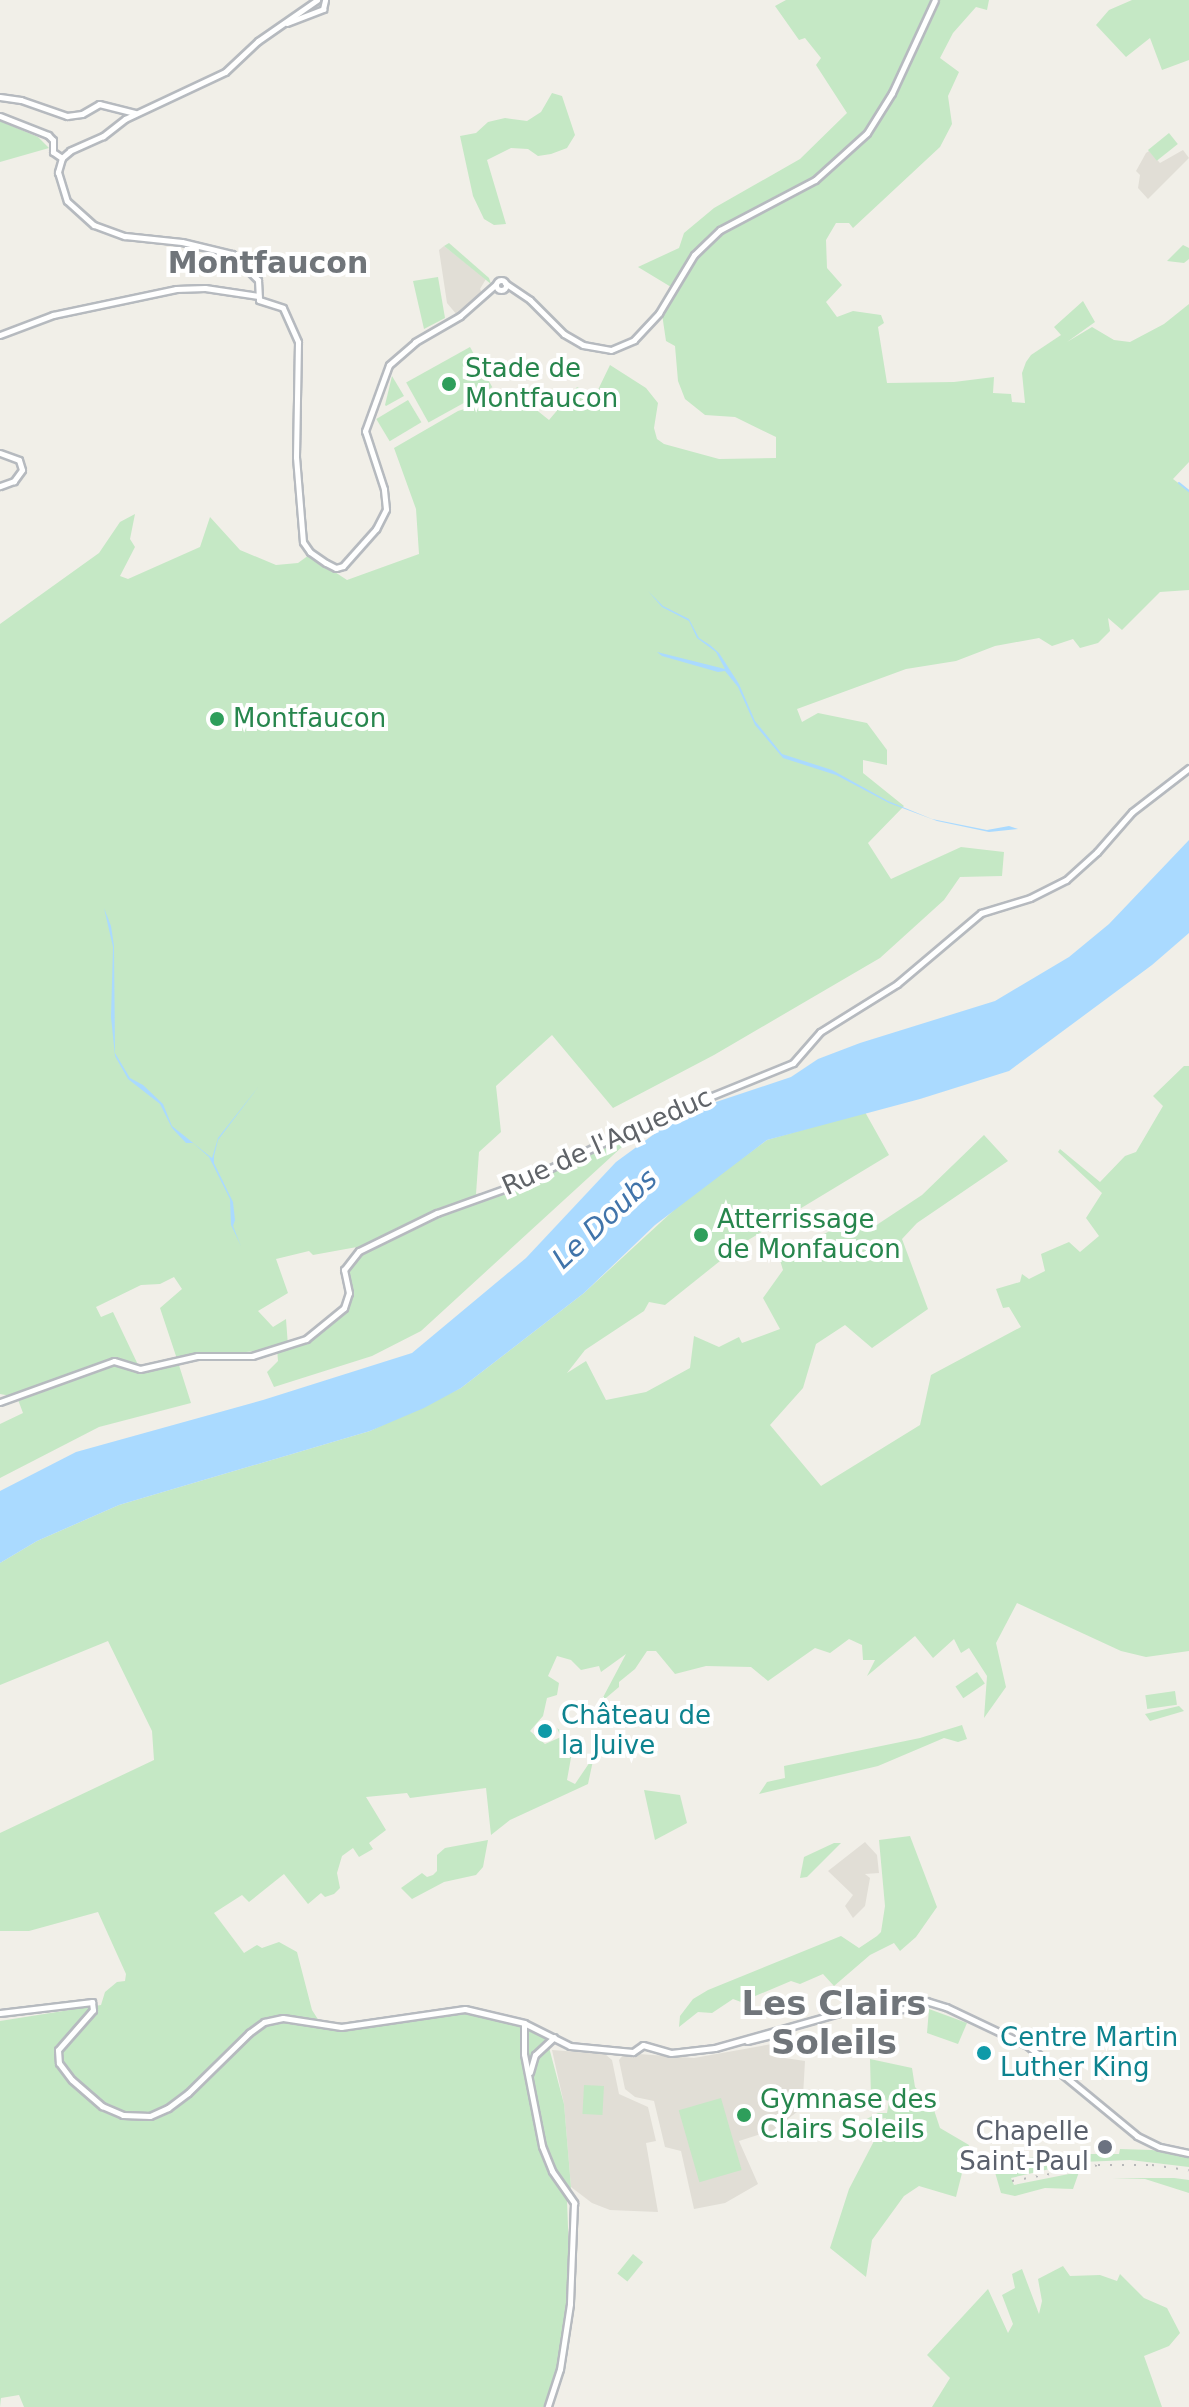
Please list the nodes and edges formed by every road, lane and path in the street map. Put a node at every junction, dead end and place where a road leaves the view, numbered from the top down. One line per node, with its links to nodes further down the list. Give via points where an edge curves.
1 (317, 0): 4 (street)
2 (325, 0): 4 (street, via 323,9)
3 (935, 0): 11 (street, via 892,93 867,133 815,180 720,230 694,255 659,313 634,340 598,350 573,340 524,295 501,287 415,342 389,365 365,431 386,509 340,568 310,552 303,542 296,457 298,342 283,308)
4 (275, 28): 7 (street, via 225,72)
5 (0, 97): 6 (street, via 67,116 99,104)
6 (110, 106): 7 (street); 9 (street)
7 (136, 113): 9 (street)
8 (0, 116): 10 (street, via 48,135 53,152)
9 (119, 124): 10 (street)
10 (62, 158): 11 (street, via 58,172 63,193 83,218 110,233 232,254 258,280)
11 (259, 298): 12 (street, via 205,288 167,290 53,315)
12 (0, 335)
13 (0, 453): 14 (street, via 19,460 22,470 14,481)
14 (0, 486)
15 (1189, 768): 16 (street, Rue de l'Aqueduc, via 1132,812 1066,880 981,913 897,984 820,1032 793,1063 359,1251 344,1270 349,1293 344,1308 306,1339 252,1356 197,1356 140,1369 105,1363)
16 (0, 1402)
17 (0, 2013): 18 (street, via 89,2001 93,2010 60,2046 59,2063 102,2106 136,2116 168,2108 249,2033 275,2019 341,2027 465,2009)
18 (524, 2023): 19 (street); 20 (street)
19 (554, 2037): 20 (street, via 535,2055); 21 (street, via 580,2048 633,2052 643,2045 671,2053 757,2041 842,2012 909,2008 920,2001 938,2004 1028,2046 1137,2136)
20 (530, 2074): 22 (street, via 547,2161 574,2199 570,2304)
21 (1189, 2153)
22 (548, 2407)

